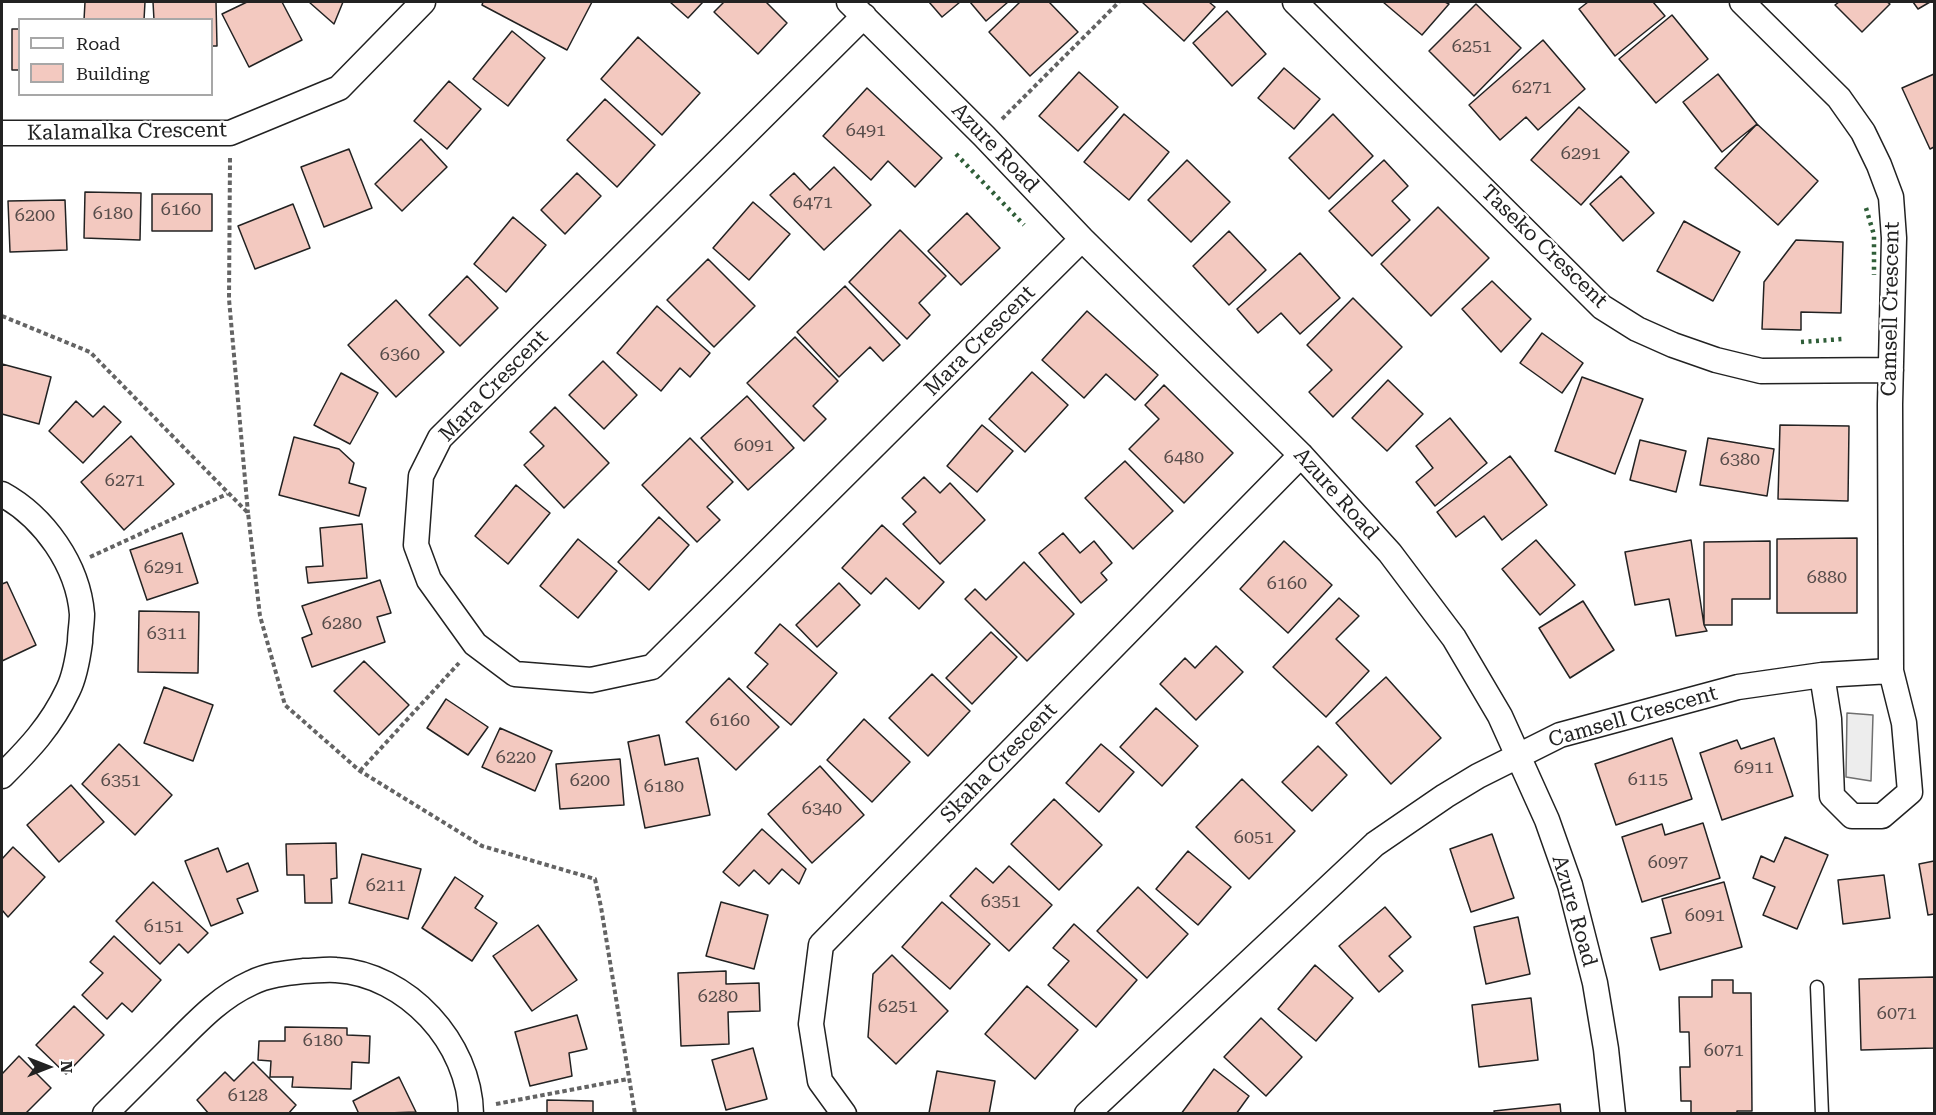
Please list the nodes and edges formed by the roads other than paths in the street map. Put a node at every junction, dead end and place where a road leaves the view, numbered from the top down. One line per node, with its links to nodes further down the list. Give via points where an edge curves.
1 (423, 2): 5 (street, Kalamalka Crescent, via 339,88 230,133)
2 (1295, 2): 7 (street, Taseko Crescent, via 1602,307 1637,329 1716,360 1761,371)
3 (1755, 6): 7 (street, Camsell Crescent, via 1839,98 1863,132 1891,197)
4 (857, 9): 6 (street, Azure Road); 6 (street, Mara Crescent, via 440,438 421,476 416,545 429,580 476,644 515,674 591,680 652,667)
5 (2, 133)
6 (1082, 239): 8 (street, Azure Road)
7 (1891, 370): 10 (street, Camsell Crescent)
8 (1301, 455): 12 (street, Azure Road, via 1390,553 1454,638); 17 (street, Skaha Crescent, via 821,945 811,1024 820,1081)
9 (2, 494): 13 (street, via 34,518 70,566 82,615 79,654 70,688 51,722)
10 (1891, 671): 11 (street, Camsell Crescent); 11 (street, Camsell Crescent, via 1904,723 1910,792 1882,816 1852,816 1832,796 1829,719)
11 (1822, 675): 12 (street, Camsell Crescent, via 1738,687 1560,735)
12 (1518, 755): 18 (street, via 1445,796 1375,844); 19 (street, Azure Road, via 1570,885 1595,983)
13 (2, 776)
14 (1818, 987): 20 (lane)
15 (471, 1111): 16 (street, via 459,1061 425,1012 379,981 337,970 292,972 251,982 210,1009)
16 (105, 1113)
17 (844, 1113)
18 (1087, 1113)
19 (1613, 1113)
20 (1822, 1113)

